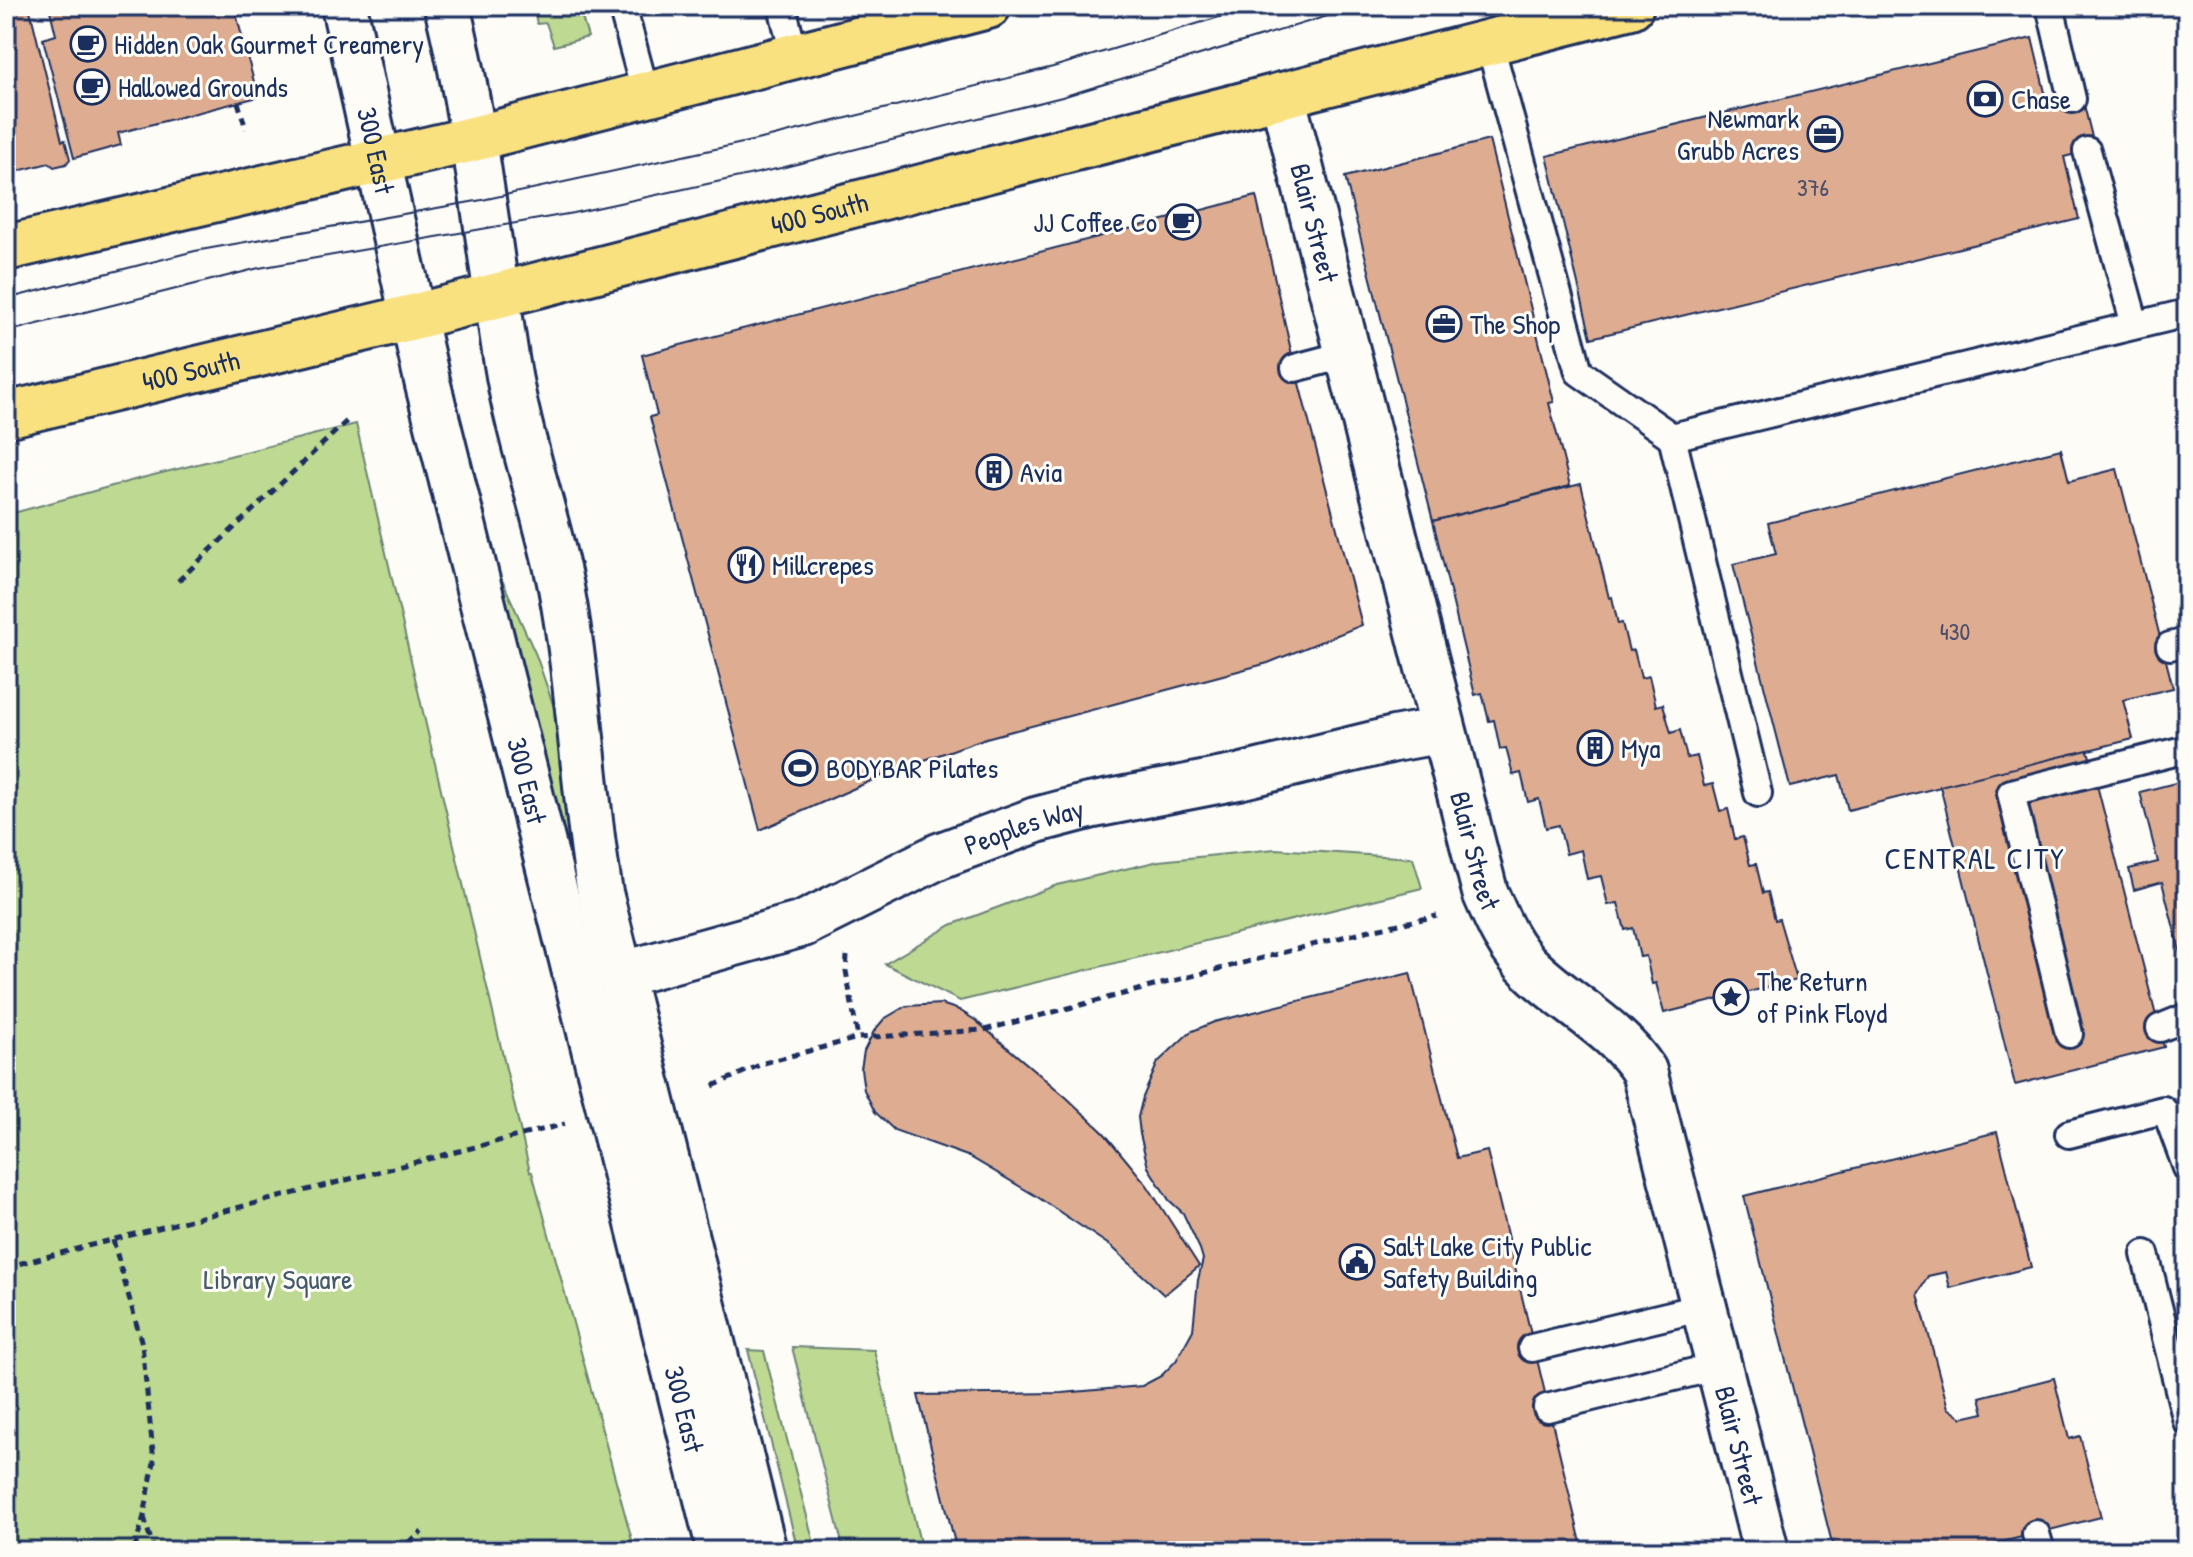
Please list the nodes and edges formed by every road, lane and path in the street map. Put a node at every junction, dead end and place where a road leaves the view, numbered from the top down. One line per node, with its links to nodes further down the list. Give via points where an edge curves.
1 (344, 6): 17 (street, 300 East)
2 (447, 6): 15 (street, 300 East)
3 (622, 6): 10 (lane)
4 (782, 6): 9 (lane)
5 (988, 6): 9 (main road)
6 (1631, 6): 8 (main road, 400 South)
7 (2050, 6): 12 (lane)
8 (1489, 41): 11 (main road, 400 South); 27 (lane, via 1579,372)
9 (794, 55): 10 (main road)
10 (646, 95): 15 (main road)
11 (1282, 95): 19 (main road, 400 South); 23 (street, Blair Street)
12 (2072, 99)
13 (238, 102): 14 (path)
14 (246, 129)
15 (473, 139): 17 (main road); 19 (street, 300 East)
16 (2087, 151): 22 (lane)
17 (378, 161): 18 (main road); 21 (street, 300 East)
18 (6, 248)
19 (496, 295): 21 (main road, 400 South); 34 (street, 300 East, via 510,384 561,587 591,840)
20 (2187, 313): 22 (lane)
21 (413, 317): 25 (main road, 400 South); 56 (street, 300 East)
22 (2135, 325): 27 (lane)
23 (1348, 354): 24 (lane); 29 (street, Blair Street)
24 (1295, 368)
25 (6, 415)
26 (350, 418): 28 (path)
27 (1672, 437): 31 (lane)
28 (178, 581)
29 (1443, 730): 34 (street, Peoples Way, via 1036,820 939,856 803,924); 46 (street, Blair Street, via 1485,892 1505,935 1533,971 1620,1039 1644,1071)
30 (2187, 749): 37 (lane, via 2011,793)
31 (1758, 793)
32 (1437, 916): 38 (path, via 984,1030)
33 (847, 956): 38 (path)
34 (620, 975): 57 (street, 300 East)
35 (2187, 1017): 36 (lane)
36 (2160, 1028)
37 (2069, 1034)
38 (858, 1038): 39 (path, via 764,1063)
39 (713, 1086)
40 (573, 1122): 43 (path)
41 (2069, 1134): 42 (lane, via 2163,1110)
42 (2187, 1168)
43 (113, 1240): 45 (path); 51 (path, via 142,1344 154,1462)
44 (2145, 1254): 50 (lane)
45 (6, 1267)
46 (1704, 1307): 47 (lane); 48 (street, Blair Street)
47 (1532, 1348)
48 (1719, 1366): 49 (lane); 58 (street, Blair Street)
49 (1547, 1408)
50 (2187, 1421)
51 (144, 1516): 53 (path); 54 (path)
52 (422, 1532): 55 (path)
53 (134, 1551)
54 (154, 1551)
55 (397, 1551)
56 (720, 1551)
57 (764, 1551)
58 (1766, 1551)

